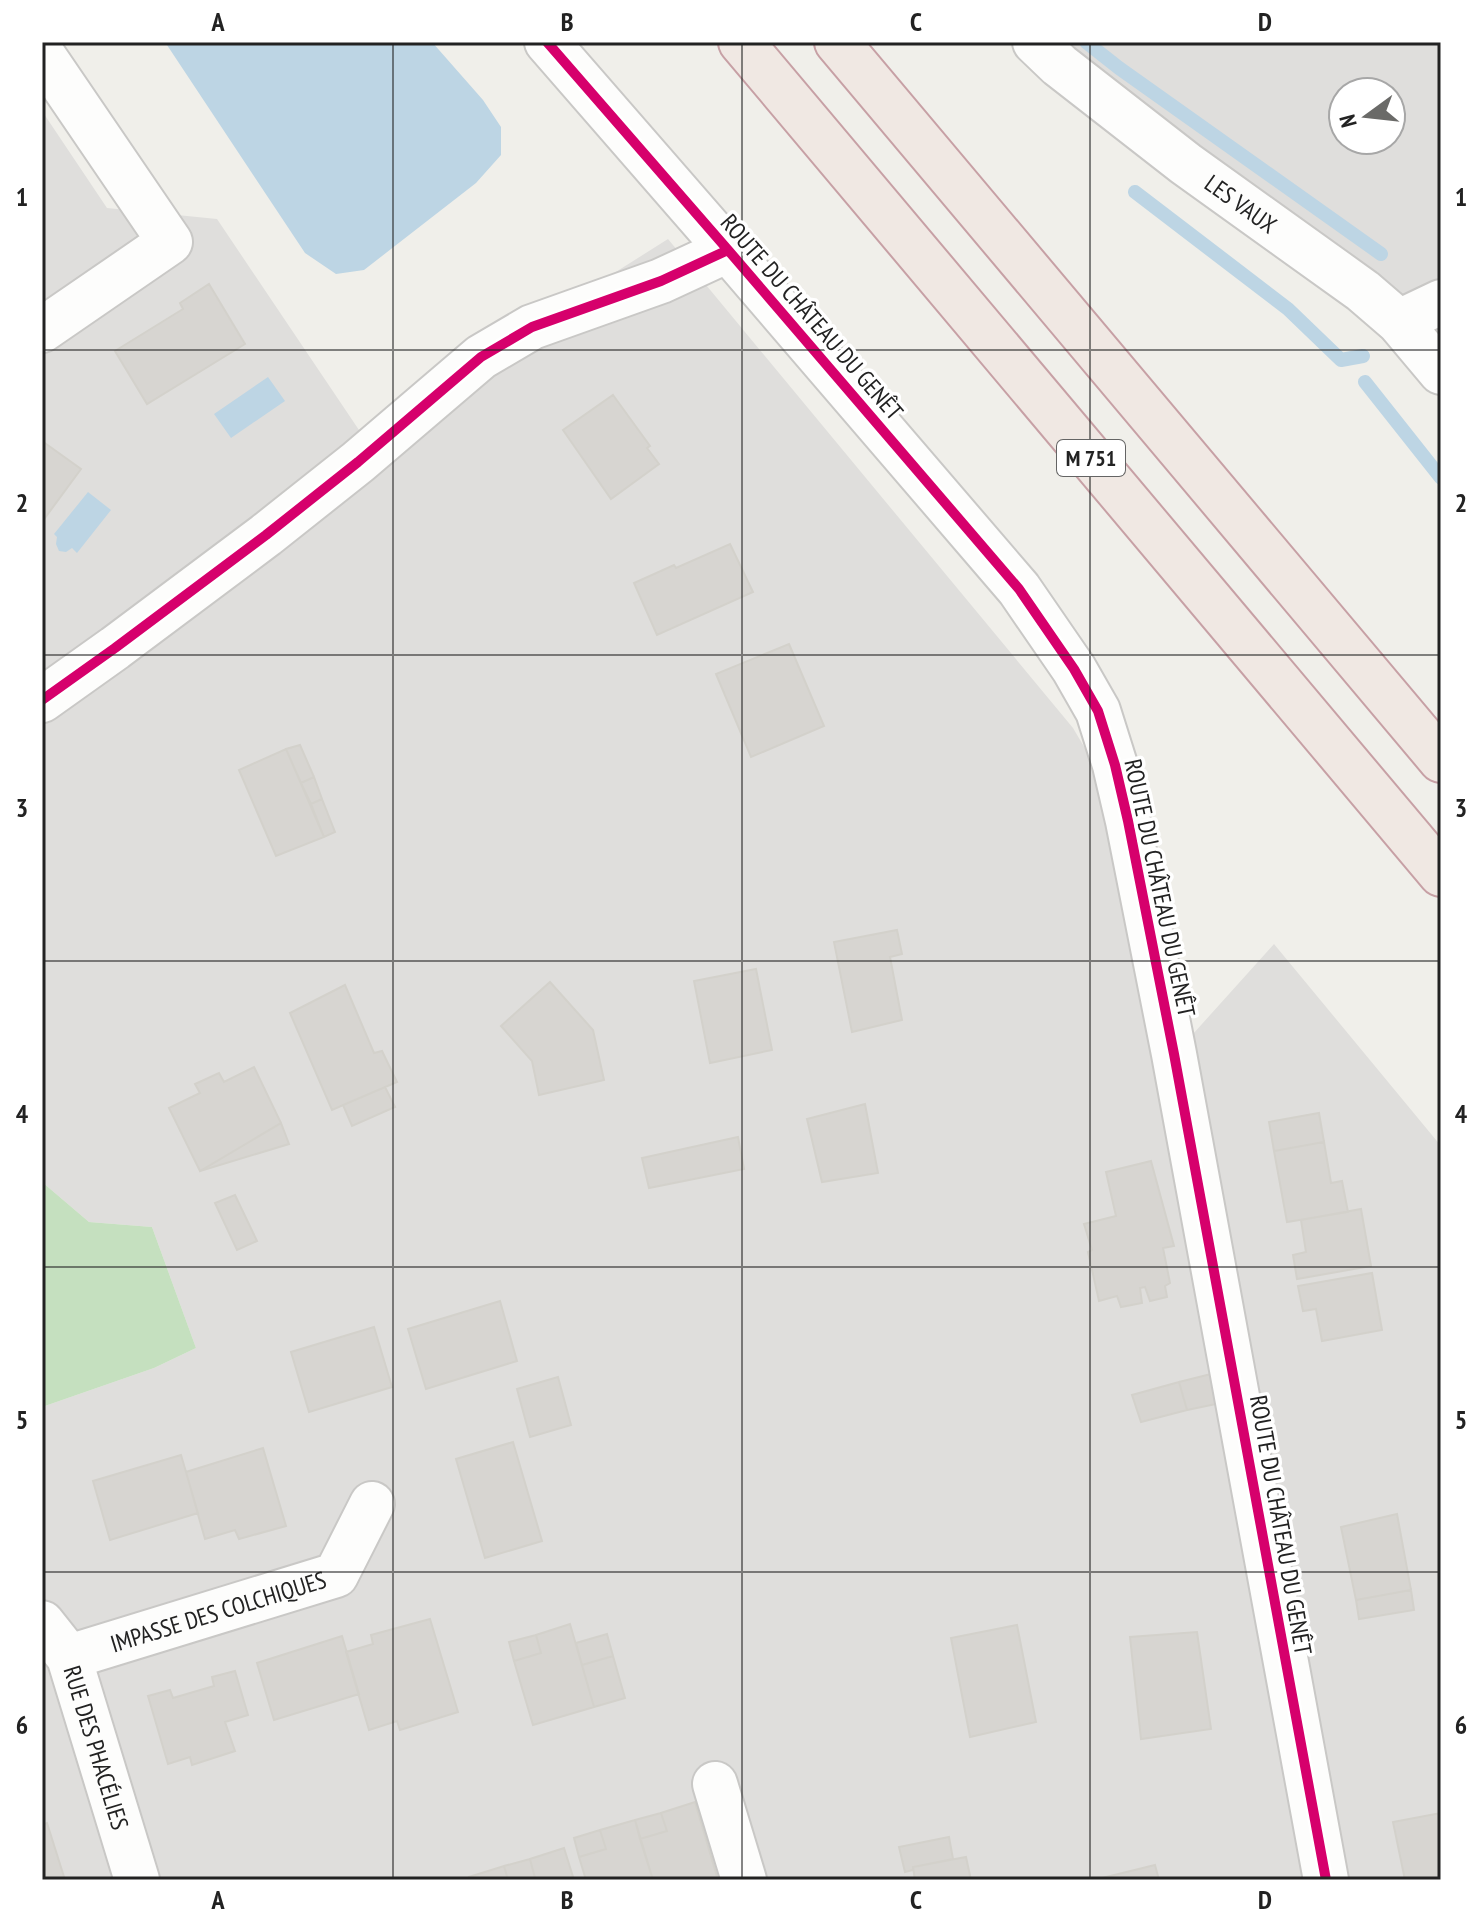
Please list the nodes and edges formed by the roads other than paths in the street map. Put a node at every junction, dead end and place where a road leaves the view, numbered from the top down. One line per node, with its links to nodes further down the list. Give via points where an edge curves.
1 (547, 42): 6 (street, ROUTE DU CHÂTEAU DU GENÊT)
2 (741, 42): 13 (highway, M 751)
3 (837, 42): 12 (highway, M 751)
4 (1035, 42): 8 (street, LES VAUX, via 1186,164)
5 (42, 54): 9 (street, via 170,242)
6 (728, 250): 11 (street, via 661,281 532,327 481,357 266,535); 20 (street, ROUTE DU CHÂTEAU DU GENÊT, via 1019,589 1098,711 1128,821 1174,1054)
7 (1441, 302): 8 (street)
8 (1399, 322): 10 (street, LES VAUX)
9 (42, 330)
10 (1441, 372)
11 (42, 700)
12 (1441, 760)
13 (1441, 874)
14 (372, 1504): 16 (street, IMPASSE DES COLCHIQUES, via 336,1575)
15 (42, 1623): 16 (street, RUE DES PHACÉLIES)
16 (69, 1657): 18 (street, RUE DES PHACÉLIES)
17 (715, 1784): 19 (street)
18 (137, 1880)
19 (744, 1880)
20 (1326, 1880)

